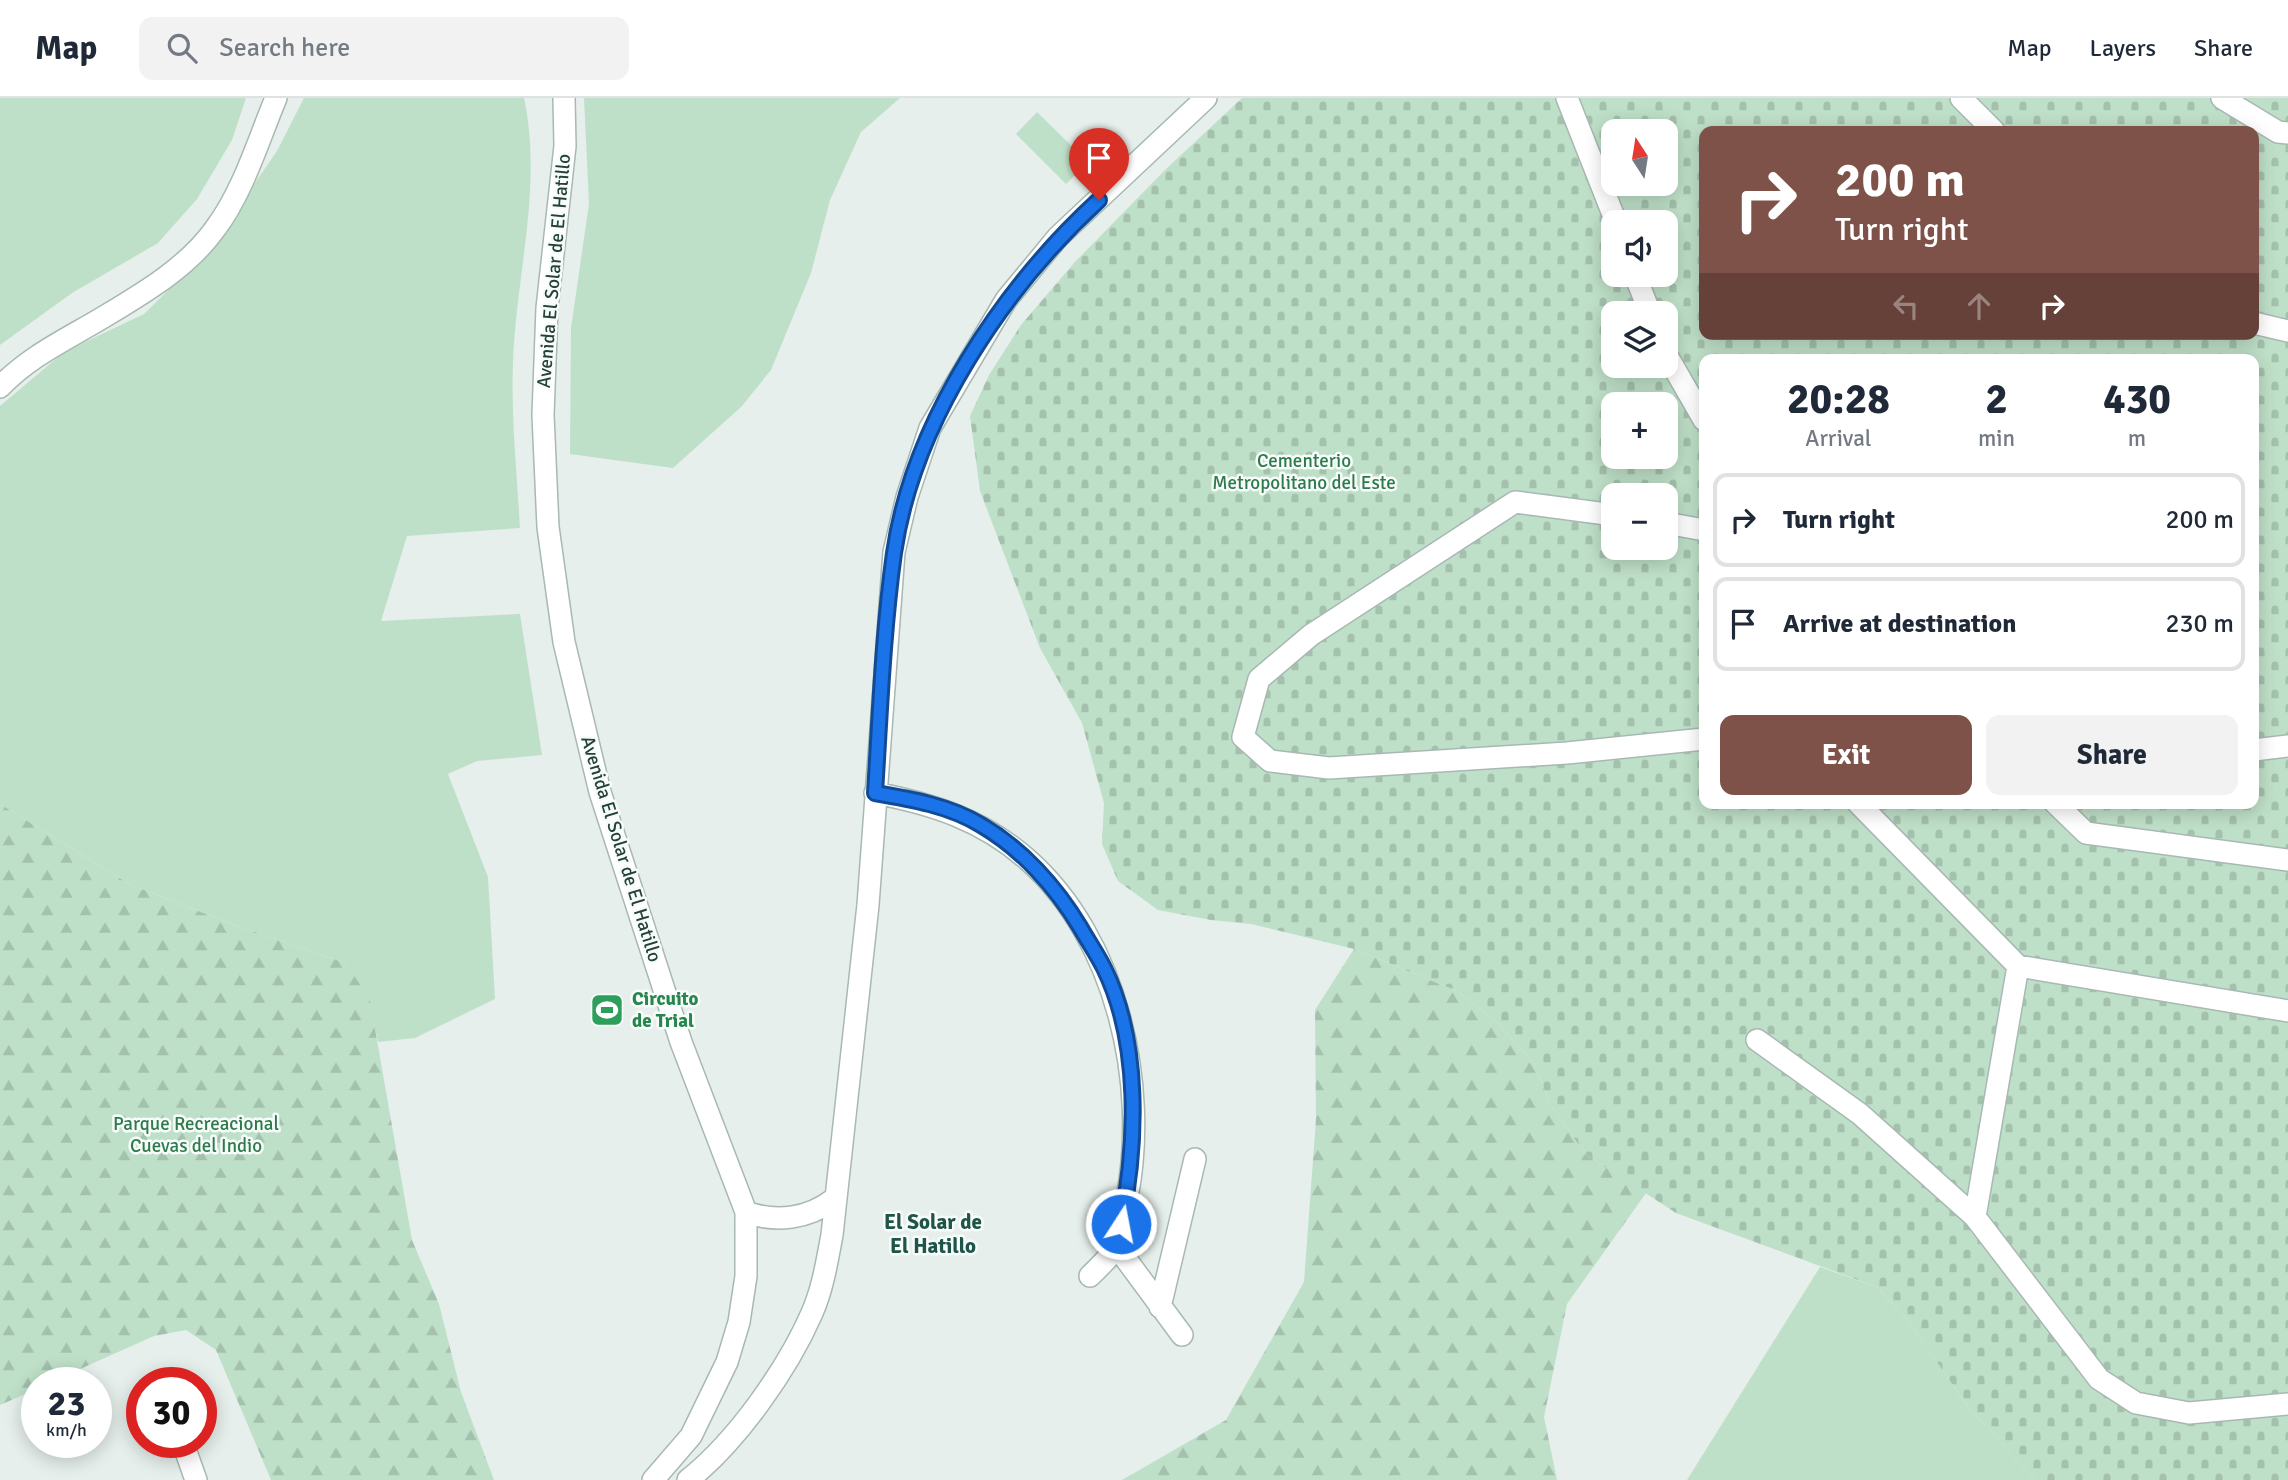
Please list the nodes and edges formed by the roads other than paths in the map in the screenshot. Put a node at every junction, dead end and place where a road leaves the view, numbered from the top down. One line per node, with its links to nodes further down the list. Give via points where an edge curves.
1 (276, 98): 13 (street, via 236,190 216,228 197,251 165,278 33,356)
2 (564, 98): 30 (street, Avenida El Solar de El Hatillo, via 565,146 547,308 542,415 548,527 564,642 600,792 681,1042)
3 (1567, 98): 9 (street)
4 (1961, 98): 7 (street)
5 (2222, 98): 8 (street, via 2277,132)
6 (1201, 100): 21 (street, via 1058,237 1006,300 930,428 894,552)
7 (1989, 126)
8 (2288, 133)
9 (1611, 210)
10 (2259, 324): 11 (street)
11 (2288, 331)
12 (1678, 375): 14 (street)
13 (0, 387)
14 (1699, 411)
15 (1601, 513): 18 (street, via 1515,502 1311,635 1259,679 1243,737 1270,761 1329,768)
16 (1678, 525): 17 (street)
17 (1699, 529)
18 (1699, 740)
19 (2288, 746): 20 (street)
20 (2259, 749)
21 (875, 793): 29 (street, via 868,905); 32 (street, via 925,802 981,824 1029,861 1068,907 1105,970 1126,1036 1132,1097 1130,1179)
22 (1864, 809): 25 (street)
23 (2061, 809): 24 (street, via 2087,833)
24 (2288, 859)
25 (2018, 966): 26 (street); 31 (street)
26 (2288, 1011)
27 (1757, 1040): 31 (street, via 1860,1114)
28 (1195, 1159): 34 (street)
29 (834, 1199): 30 (street, via 802,1216 772,1218); 40 (street, via 825,1277 792,1353 735,1432)
30 (746, 1212): 39 (street, Avenida El Solar de El Hatillo, via 747,1276 727,1362 691,1436)
31 (1975, 1217): 36 (street, via 2099,1379 2136,1403 2189,1413)
32 (1117, 1247): 33 (street); 34 (street)
33 (1090, 1276)
34 (1160, 1307): 35 (street)
35 (1182, 1335)
36 (2288, 1405)
37 (188, 1458): 38 (street)
38 (197, 1480)
39 (653, 1480)
40 (688, 1480)

